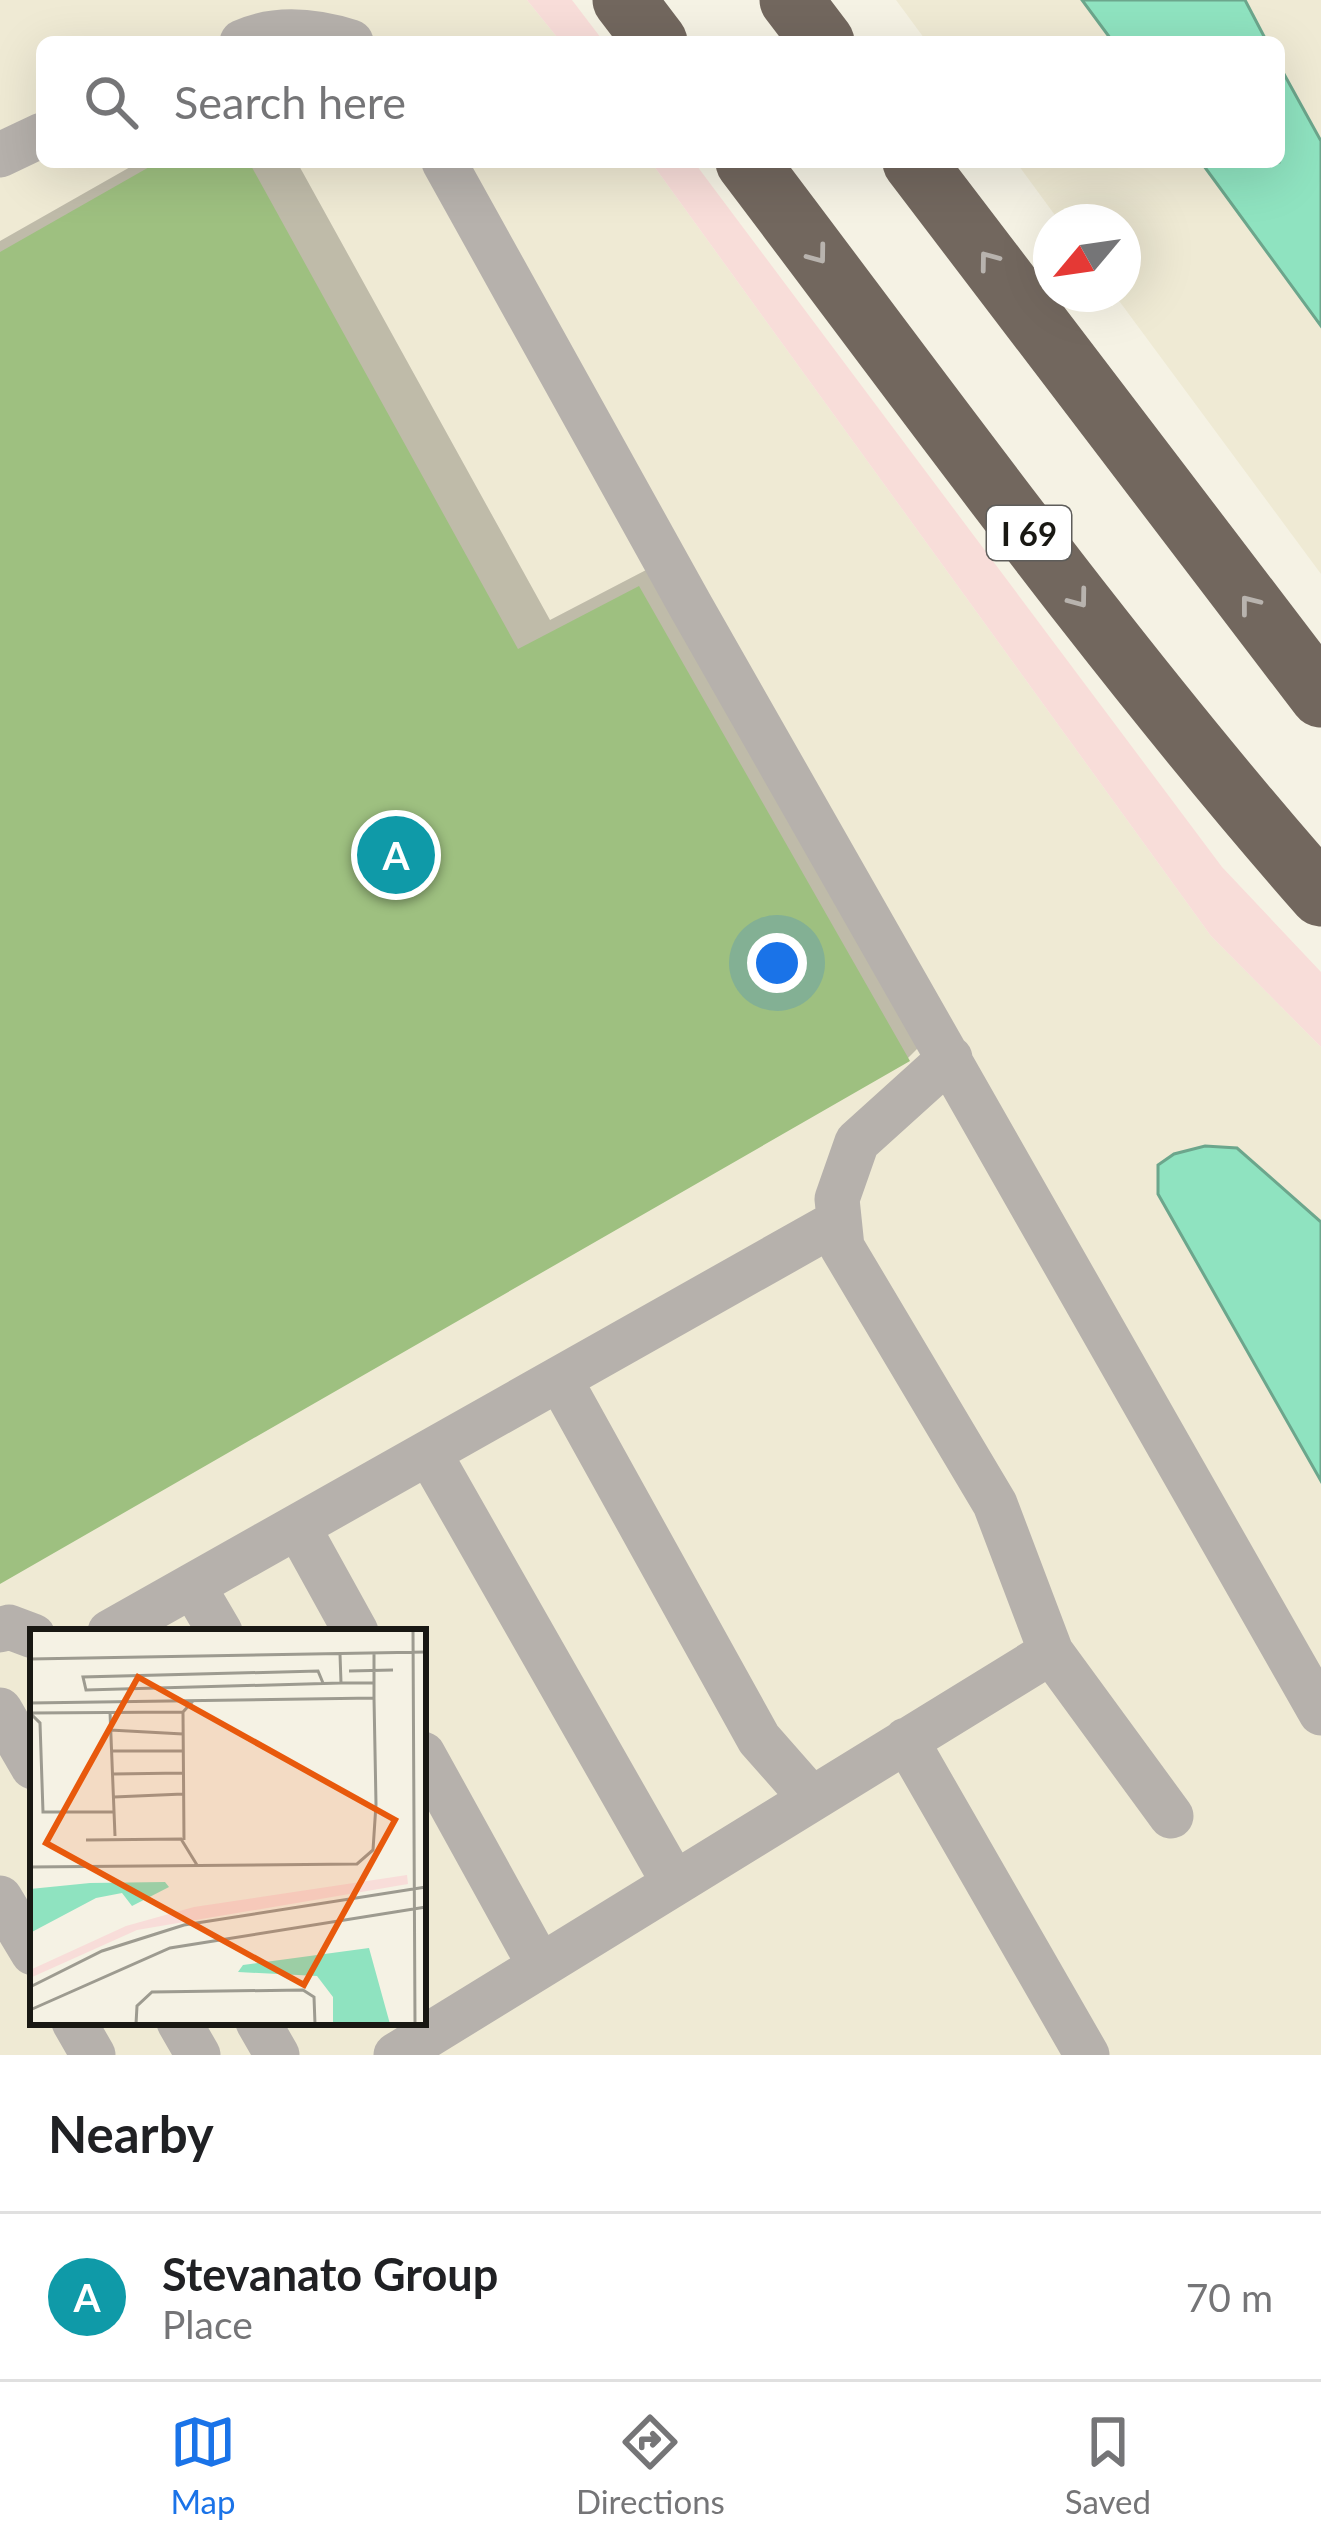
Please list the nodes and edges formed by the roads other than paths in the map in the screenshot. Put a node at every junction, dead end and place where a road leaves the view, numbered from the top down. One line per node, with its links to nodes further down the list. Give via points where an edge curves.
1 (624, 0): 5 (highway)
2 (791, 0): 6 (highway)
3 (255, 36): 4 (lane)
4 (331, 36)
5 (651, 36)
6 (818, 36)
7 (36, 138): 8 (lane)
8 (0, 155)
9 (448, 168): 14 (lane)
10 (752, 168): 13 (highway, I 69, one-way to 13, via 1100,626)
11 (919, 168): 12 (highway, one-way to 11)
12 (1321, 696)
13 (1321, 895)
14 (950, 1058): 15 (lane, via 857,1142 837,1199); 27 (lane)
15 (839, 1221): 16 (lane); 25 (lane, via 842,1247 995,1504)
16 (560, 1380): 17 (lane); 31 (lane, via 759,1739)
17 (429, 1453): 18 (lane); 33 (lane)
18 (298, 1527): 19 (lane); 22 (lane)
19 (193, 1586): 20 (lane); 21 (lane)
20 (115, 1629)
21 (218, 1629)
22 (354, 1629)
23 (0, 1630): 24 (lane)
24 (30, 1635)
25 (1052, 1652): 28 (lane); 32 (lane)
26 (0, 1710): 30 (lane)
27 (1321, 1713)
28 (906, 1740): 31 (lane); 44 (lane)
29 (426, 1759): 36 (lane)
30 (30, 1762)
31 (811, 1798): 33 (lane)
32 (1171, 1816)
33 (674, 1883): 36 (lane)
34 (0, 1898): 35 (lane)
35 (30, 1949)
36 (540, 1966): 40 (lane)
37 (76, 2025): 41 (lane)
38 (181, 2025): 42 (lane)
39 (260, 2025): 43 (lane)
40 (405, 2040)
41 (93, 2055)
42 (198, 2055)
43 (277, 2055)
44 (1087, 2055)

